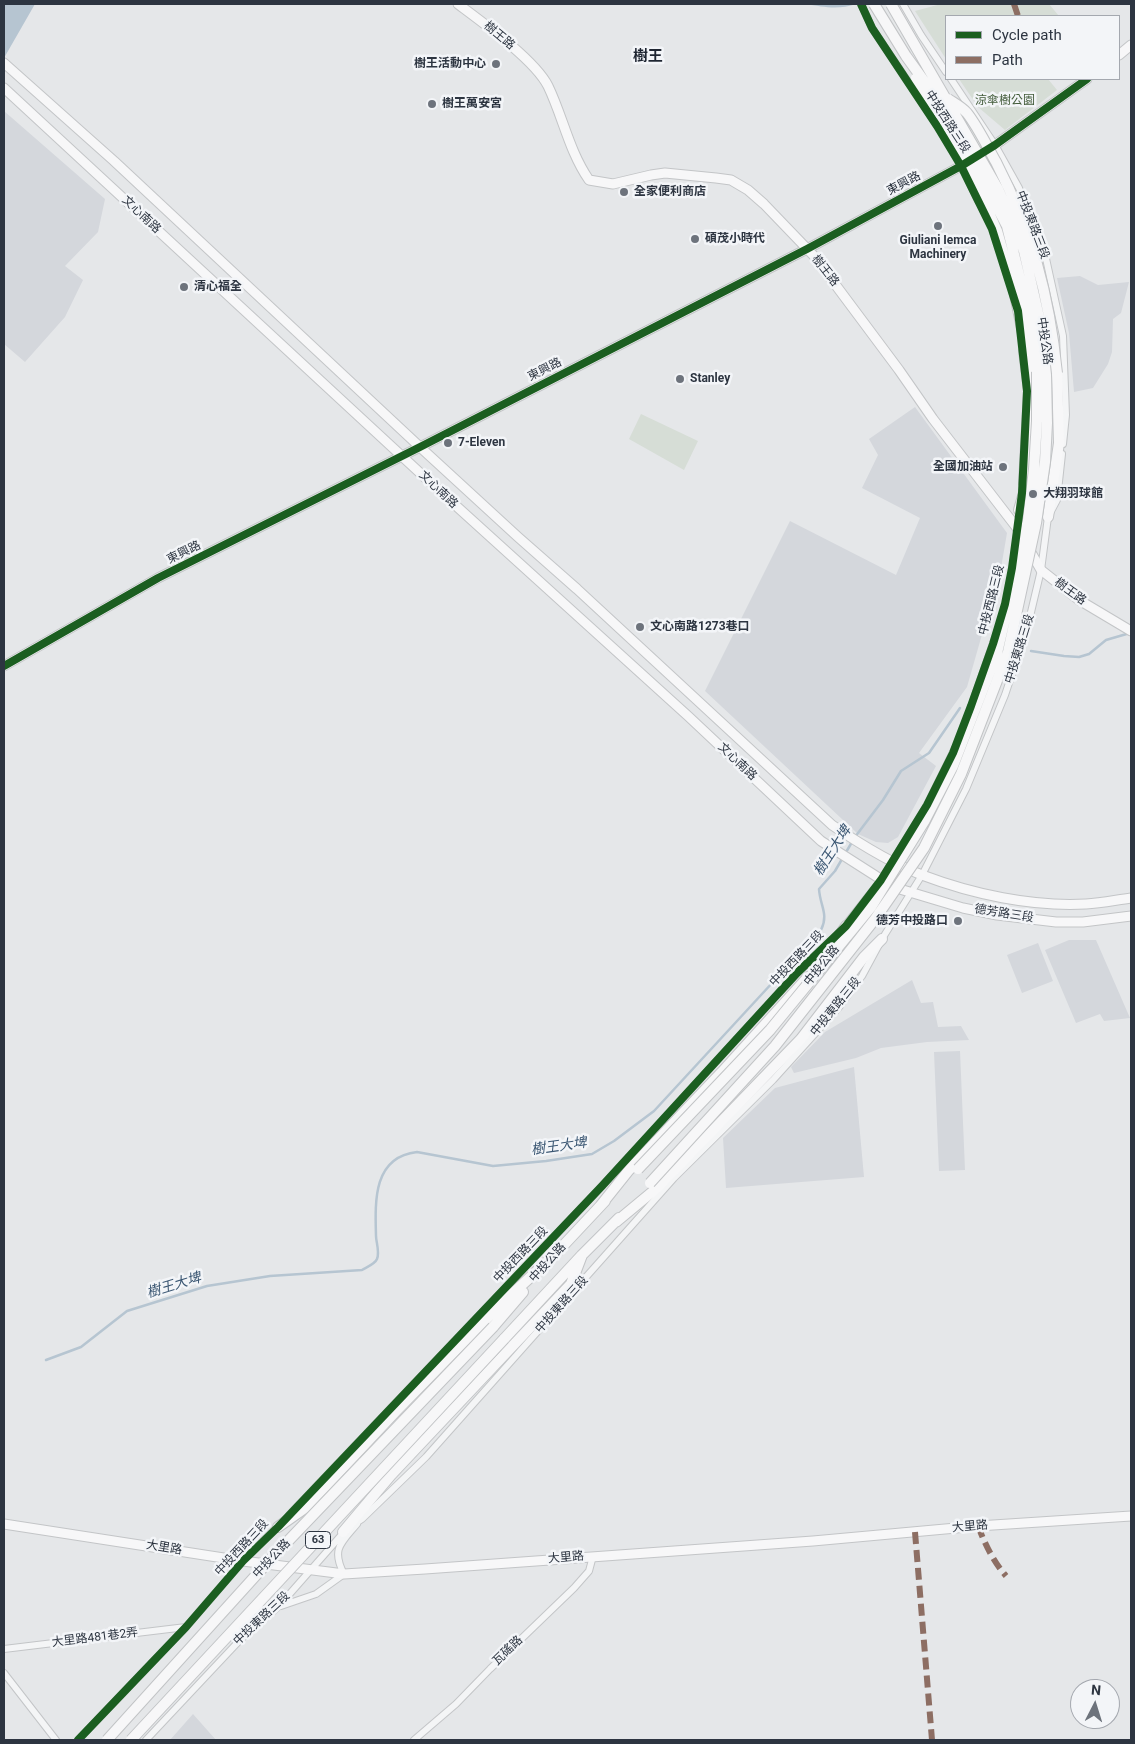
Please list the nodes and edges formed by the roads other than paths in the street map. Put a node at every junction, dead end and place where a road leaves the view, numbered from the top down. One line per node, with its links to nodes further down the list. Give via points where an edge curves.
1 (458, 4): 17 (street, 樹王路, via 528,61 547,84 573,151 589,180 613,184 665,173 731,180 764,204)
2 (860, 4): 16 (street, 中投西路三段, via 872,28)
3 (874, 4): 8 (main road, 中投公路 / 63, bridge)
4 (890, 4): 14 (main road, 中投公路 / 63, bridge)
5 (903, 4): 10 (street)
6 (1131, 46): 7 (street)
7 (1120, 54)
8 (906, 56): 20 (main road, bridge, via 924,95 971,172 997,231 1014,290 1030,368 1032,397 1030,468); 36 (main road, 中投公路 / 63, bridge, via 948,113 1007,226 1031,323 1037,369 1034,469 1028,520 997,653 953,766 925,820 871,907 770,1030)
9 (4, 63): 18 (street, 文心南路)
10 (945, 70)
11 (951, 80): 15 (street, 中投東路三段)
12 (1086, 80): 15 (street, 東興路)
13 (4, 88): 19 (street, 文心南路)
14 (947, 98): 21 (main road, bridge, via 966,112 1009,186 1043,281 1057,373 1059,443); 37 (main road, 中投公路 / 63, bridge, via 998,188 1016,228 1041,326 1046,375 1044,462 1036,524 1008,652 960,774 924,848 875,919 776,1046)
15 (995, 145): 16 (street, 東興路); 21 (street, 中投東路三段, via 1019,188 1045,254 1064,336 1066,415 1057,500)
16 (962, 166): 17 (street, 東興路); 20 (street, 中投西路三段, via 992,229 1018,311 1027,391)
17 (807, 249): 18 (street, 東興路); 22 (street, 樹王路)
18 (420, 447): 19 (street, 東興路); 28 (street, 文心南路, via 832,825)
19 (402, 456): 27 (street, 東興路, via 158,578); 30 (street, 文心南路, via 821,841)
20 (1019, 510): 22 (street, 中投西路三段)
21 (1048, 518): 23 (street, 中投東路三段)
22 (1017, 528): 23 (street, 樹王路); 25 (street, 中投西路三段, via 1005,604)
23 (1042, 570): 24 (street, 樹王路, via 1079,600); 26 (street, 中投東路三段)
24 (1129, 630)
25 (993, 644): 26 (street, via 994,654 999,660 1011,661); 28 (street, 中投西路三段, via 953,753 928,805)
26 (1019, 654): 29 (street, 中投東路三段, via 966,789)
27 (4, 666)
28 (892, 861): 29 (street, 德芳路三段); 30 (street, 中投西路三段)
29 (922, 875): 31 (street, 中投東路三段); 32 (street, 德芳路三段, via 984,894 1028,902 1087,904)
30 (881, 880): 31 (street, 德芳路三段); 34 (street, 中投西路三段)
31 (912, 892): 33 (street, 德芳路三段, via 964,908 1029,919 1083,922); 35 (street, 中投東路三段)
32 (1131, 898)
33 (1131, 916)
34 (846, 926): 36 (main road, via 819,964 629,1170); 43 (street, 中投西路三段, via 797,973 602,1186)
35 (882, 939): 37 (main road, via 864,957 801,1038 657,1188); 41 (street, 中投東路三段, via 862,976 840,1006 773,1080 674,1178 426,1456)
36 (601, 1205): 39 (main road, 中投公路 / 63)
37 (616, 1222): 38 (main road, 中投公路 / 63)
38 (582, 1255): 44 (main road, via 571,1284); 56 (main road, 中投公路 / 63, bridge)
39 (549, 1260): 43 (main road, via 500,1305 305,1508); 55 (main road, 中投公路 / 63, bridge, via 492,1327 268,1562)
40 (1131, 1516): 45 (street, 大里路)
41 (362, 1519): 44 (street, 中投東路三段); 48 (street, via 337,1553)
42 (4, 1524): 46 (street, 大里路)
43 (278, 1527): 46 (street, 中投西路三段)
44 (343, 1532): 47 (street, 中投東路三段)
45 (593, 1556): 48 (street, 大里路); 58 (street, 瓦磘路, via 589,1571 574,1588 456,1704)
46 (243, 1561): 47 (street, 大里路); 50 (street, 中投西路三段)
47 (312, 1570): 48 (street, 大里路); 49 (street, 中投東路三段)
48 (344, 1574): 49 (street, via 316,1594)
49 (279, 1606): 57 (street, 中投東路三段, via 240,1640)
50 (186, 1627): 51 (street, 大里路481巷2弄); 54 (street, 中投西路三段)
51 (4, 1649)
52 (4, 1673): 53 (street)
53 (56, 1740)
54 (78, 1740)
55 (106, 1740)
56 (130, 1740)
57 (146, 1740)
58 (414, 1740)

